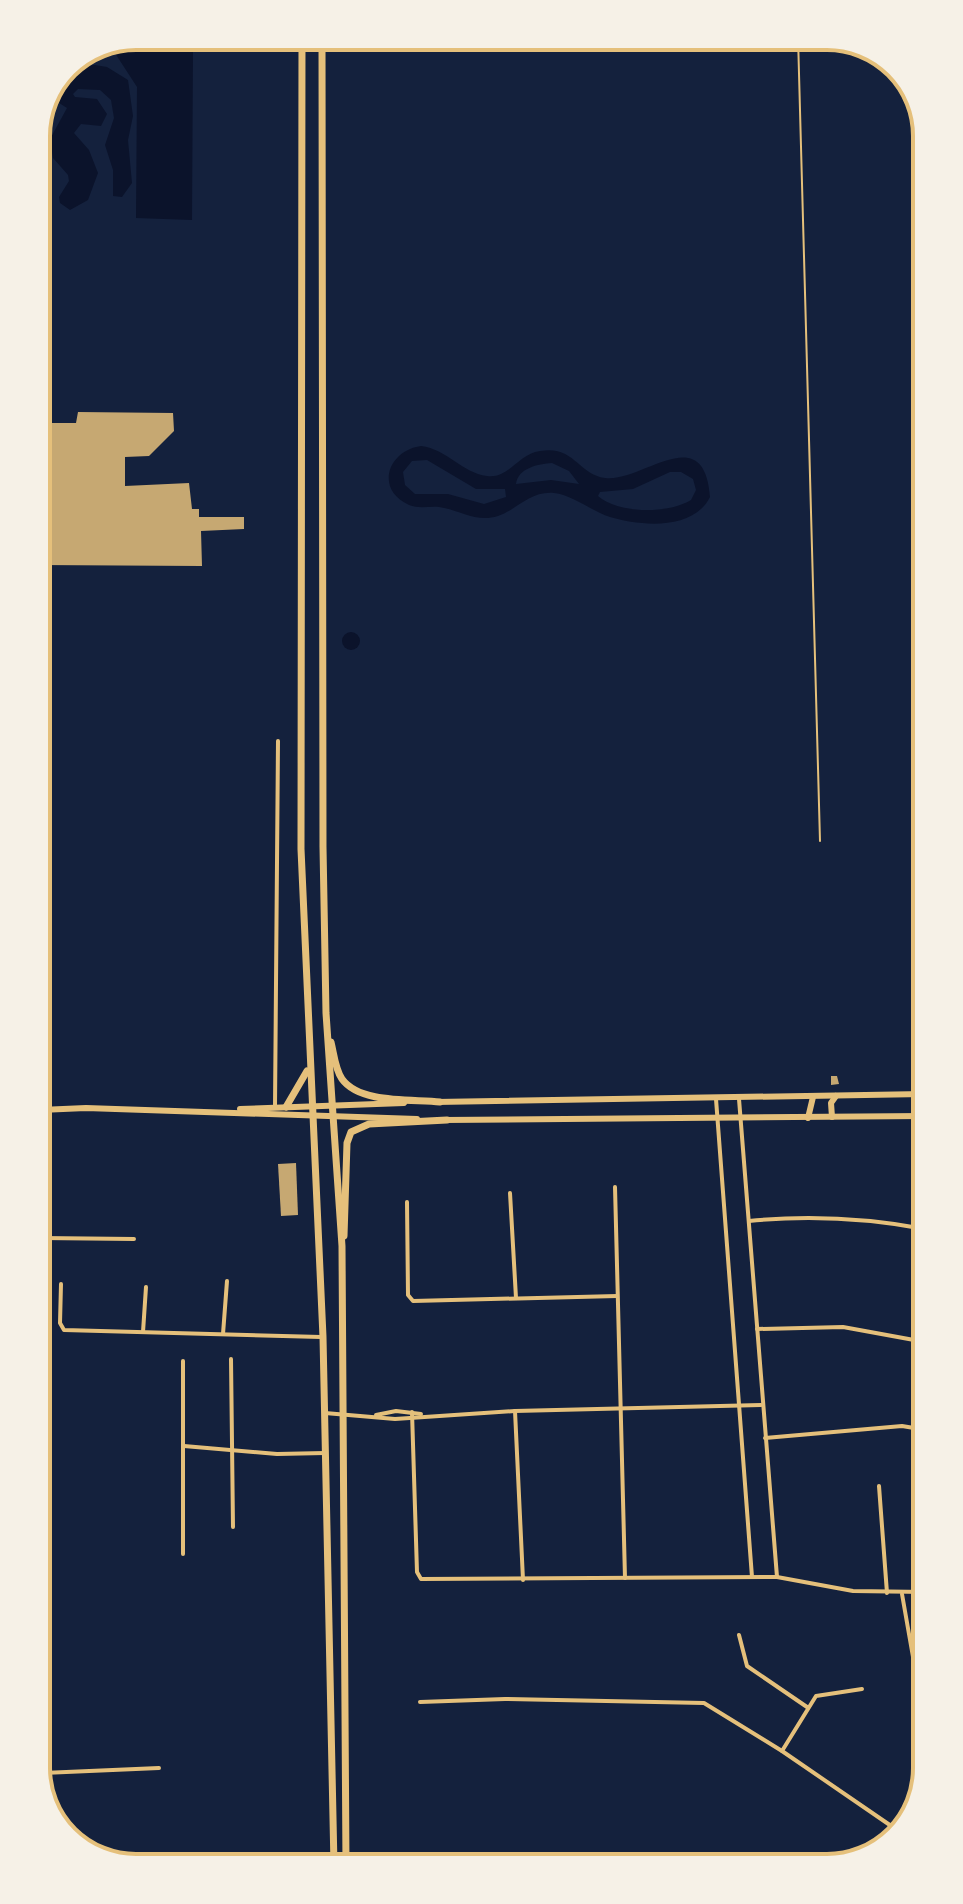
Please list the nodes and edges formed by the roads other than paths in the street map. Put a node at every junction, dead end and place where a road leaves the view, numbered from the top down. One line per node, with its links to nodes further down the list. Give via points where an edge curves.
1 (302, 50): 5 (main road)
2 (322, 50): 4 (main road)
3 (798, 50): 7 (lane)
4 (323, 200): 5 (main road); 8 (main road)
5 (303, 201): 9 (main road, via 301,779)
6 (278, 741): 20 (street)
7 (820, 841)
8 (326, 1013): 15 (main road, via 344,1082 374,1096); 17 (main road)
9 (308, 1069): 16 (main road); 18 (main road)
10 (913, 1094): 11 (main road)
11 (836, 1096): 12 (main road); 23 (main road)
12 (813, 1097): 14 (main road); 25 (main road)
13 (716, 1099): 14 (main road); 15 (main road); 27 (street)
14 (739, 1099): 28 (street)
15 (440, 1102): 17 (main road)
16 (311, 1105): 17 (main road); 18 (main road); 22 (main road)
17 (331, 1105): 21 (main road)
18 (286, 1107): 20 (main road)
19 (50, 1110): 20 (main road)
20 (275, 1110): 22 (main road)
21 (332, 1114): 22 (main road); 26 (main road); 36 (main road)
22 (311, 1115): 45 (main road)
23 (832, 1117): 24 (main road); 25 (main road)
24 (913, 1117)
25 (808, 1118): 28 (main road)
26 (447, 1120): 27 (main road); 36 (main road, via 369,1124 351,1132)
27 (717, 1120): 28 (main road); 50 (street)
28 (740, 1120): 32 (street)
29 (615, 1187): 40 (street)
30 (510, 1193): 41 (street)
31 (407, 1202): 41 (street, via 412,1301)
32 (749, 1221): 33 (street, via 875,1220); 42 (street)
33 (913, 1227)
34 (50, 1238): 35 (street)
35 (134, 1239)
36 (342, 1246): 55 (main road)
37 (227, 1281): 44 (street)
38 (61, 1284): 43 (street, via 64,1330)
39 (146, 1287): 43 (street)
40 (617, 1296): 41 (street); 51 (street)
41 (516, 1298)
42 (757, 1329): 46 (street, via 843,1327); 49 (street)
43 (143, 1332): 44 (street)
44 (223, 1334): 45 (street)
45 (323, 1337): 54 (main road)
46 (913, 1340)
47 (231, 1359): 62 (street)
48 (183, 1361): 61 (street)
49 (761, 1405): 50 (street); 60 (street)
50 (738, 1406): 51 (street); 67 (street)
51 (620, 1409): 52 (street); 69 (street)
52 (515, 1411): 57 (street); 70 (street)
53 (412, 1412): 56 (street); 57 (street); 58 (street)
54 (324, 1413): 55 (street); 63 (main road)
55 (342, 1413): 56 (street); 84 (main road)
56 (376, 1415): 58 (street)
57 (423, 1415): 58 (street)
58 (412, 1418): 70 (street, via 421,1579)
59 (913, 1428): 60 (street)
60 (765, 1438): 68 (street)
61 (184, 1446): 62 (street); 66 (street)
62 (232, 1448): 63 (street); 65 (street)
63 (325, 1453): 83 (main road)
64 (879, 1486): 71 (street)
65 (233, 1527)
66 (183, 1554)
67 (752, 1577): 68 (street); 69 (street)
68 (777, 1577): 71 (street)
69 (625, 1578): 70 (street)
70 (523, 1580)
71 (887, 1593): 73 (street)
72 (913, 1593): 73 (street)
73 (902, 1594): 75 (street)
74 (739, 1635): 78 (street, via 747,1666)
75 (913, 1657)
76 (862, 1689): 78 (street, via 820,1694)
77 (420, 1702): 79 (street, via 697,1702)
78 (807, 1707): 79 (street)
79 (782, 1751): 82 (street)
80 (159, 1768): 81 (street)
81 (51, 1773)
82 (891, 1826)
83 (334, 1854)
84 (346, 1854)

